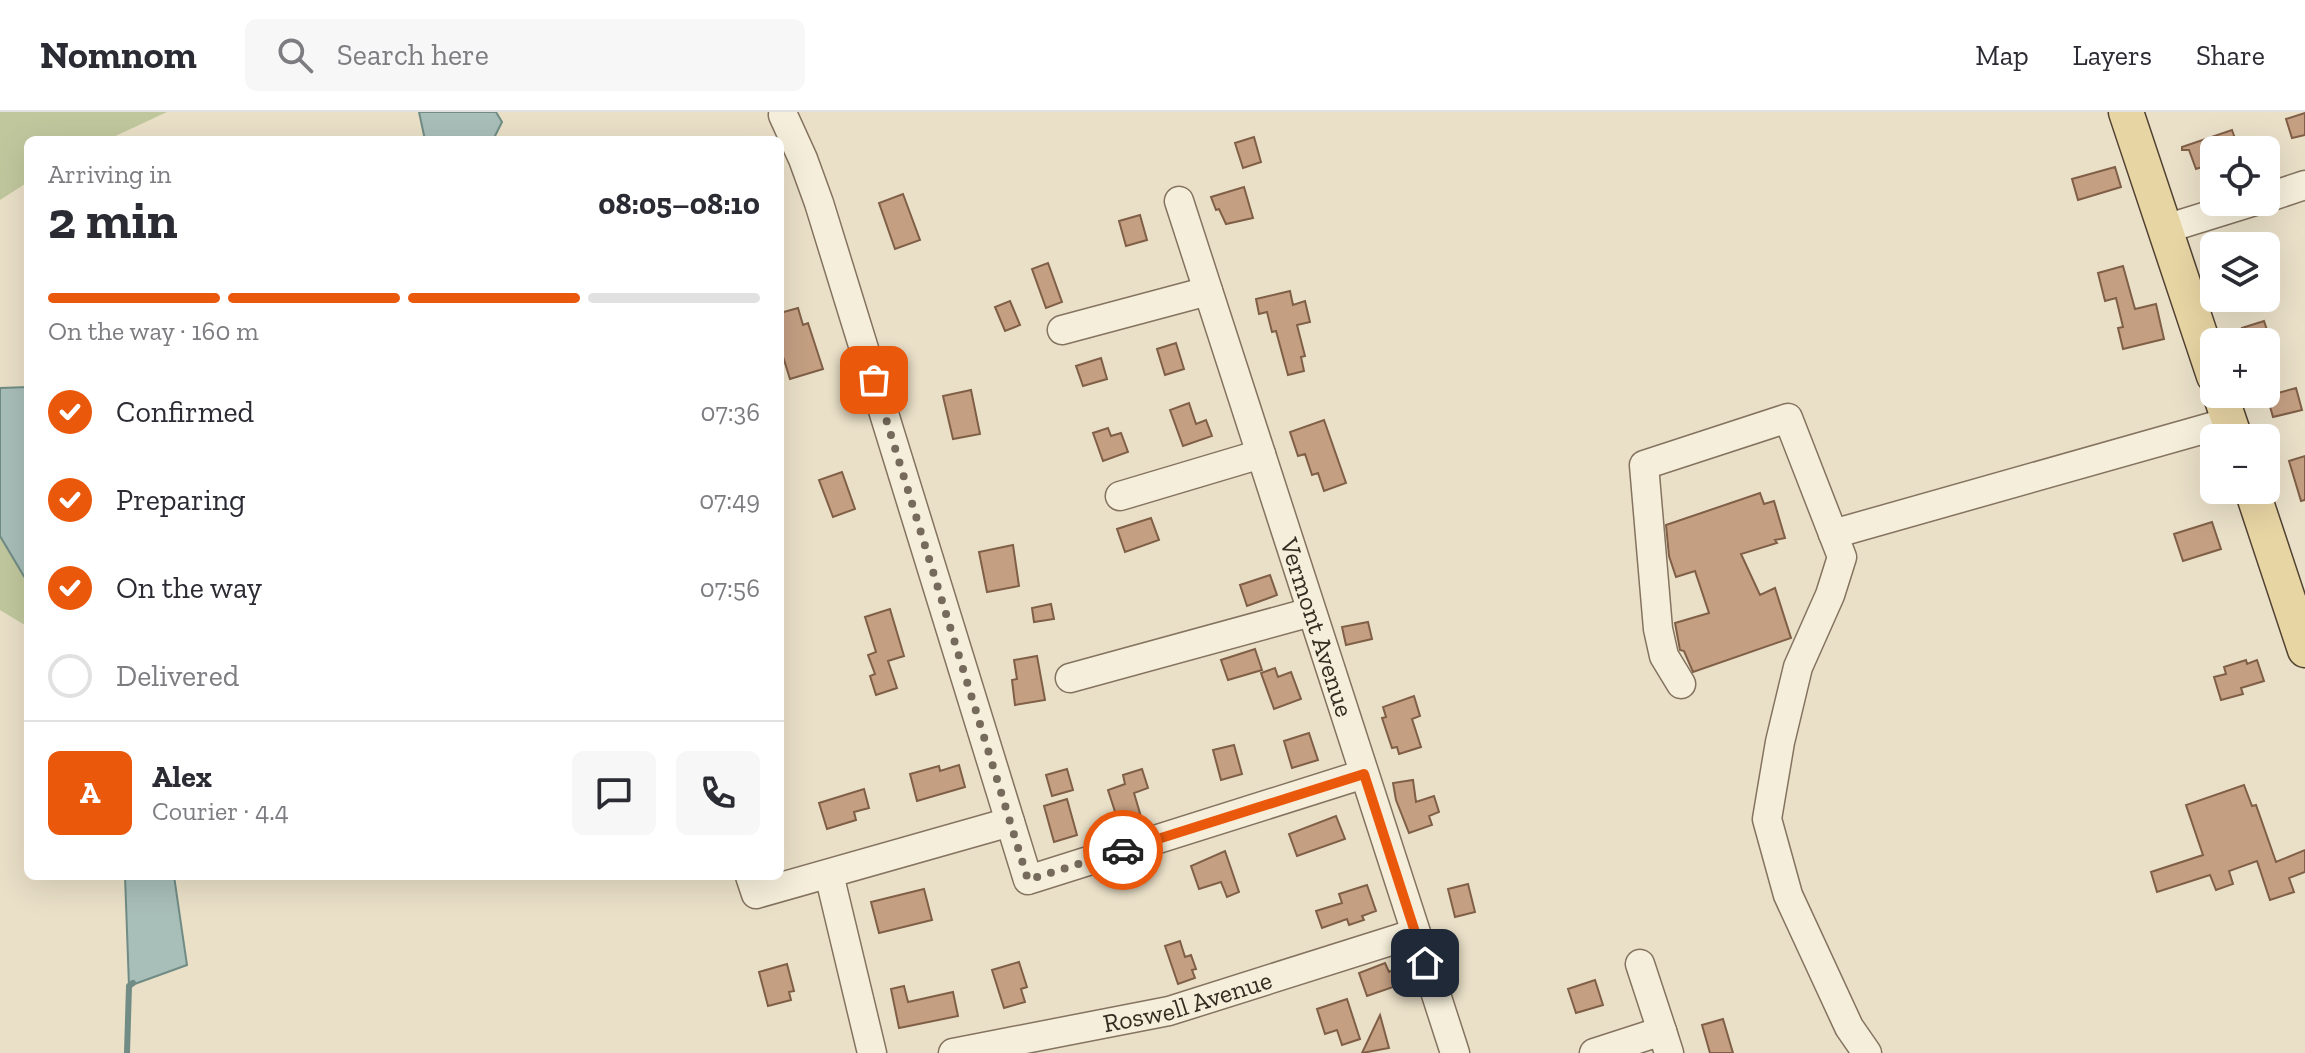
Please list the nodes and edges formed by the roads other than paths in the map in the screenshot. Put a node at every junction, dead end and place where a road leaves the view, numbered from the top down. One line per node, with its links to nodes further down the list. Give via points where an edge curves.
1 (2126, 112): 7 (main road)
2 (783, 115): 21 (street, via 819,203)
3 (2305, 185): 4 (street)
4 (2280, 193)
5 (1179, 201): 8 (street, Vermont Avenue)
6 (2207, 216): 7 (street)
7 (2165, 229): 10 (main road)
8 (1208, 291): 9 (street); 12 (street, Vermont Avenue)
9 (1062, 330)
10 (2200, 334)
11 (2228, 418): 15 (street)
12 (1261, 454): 13 (street); 16 (street, Vermont Avenue)
13 (1120, 496)
14 (2257, 504): 17 (main road)
15 (1833, 534): 19 (street, via 1788,418 1644,465 1658,629 1664,656); 31 (street, via 1842,557 1798,667 1767,819 1788,895 1849,1027)
16 (1311, 612): 18 (street); 20 (street, Vermont Avenue)
17 (2305, 650)
18 (1070, 678)
19 (1681, 684)
20 (1364, 774): 21 (street, via 1028,880); 24 (street, Vermont Avenue)
21 (1010, 822): 22 (street)
22 (829, 874): 23 (street, via 756,894); 27 (street)
23 (751, 880)
24 (1416, 933): 28 (street, Roswell Avenue, via 1169,1011); 29 (street, Vermont Avenue)
25 (1640, 964): 26 (street)
26 (1666, 1042): 30 (street)
27 (872, 1053)
28 (953, 1053)
29 (1455, 1053)
30 (1594, 1053)
31 (1867, 1053)

